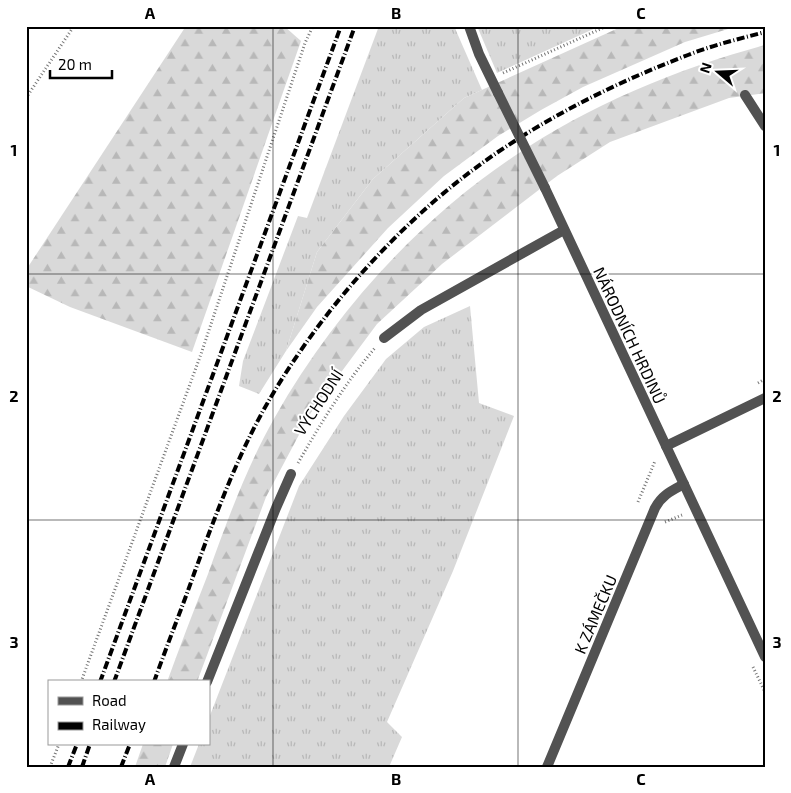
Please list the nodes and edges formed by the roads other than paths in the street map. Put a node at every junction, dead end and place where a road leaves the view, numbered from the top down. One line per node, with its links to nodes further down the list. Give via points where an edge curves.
1 (469, 26): 4 (street, NÁRODNÍCH HRDINŮ, bridge)
2 (745, 95): 3 (street)
3 (765, 126)
4 (564, 230): 5 (street, via 421,310); 7 (street, NÁRODNÍCH HRDINŮ)
5 (384, 338)
6 (765, 398): 7 (street)
7 (666, 446): 9 (street, NÁRODNÍCH HRDINŮ)
8 (292, 474): 11 (street)
9 (684, 484): 10 (street, NÁRODNÍCH HRDINŮ); 14 (street, K ZÁMEČKU, via 667,493 655,508)
10 (765, 657)
11 (208, 680)
12 (182, 746): 13 (street)
13 (174, 767)
14 (548, 767)

